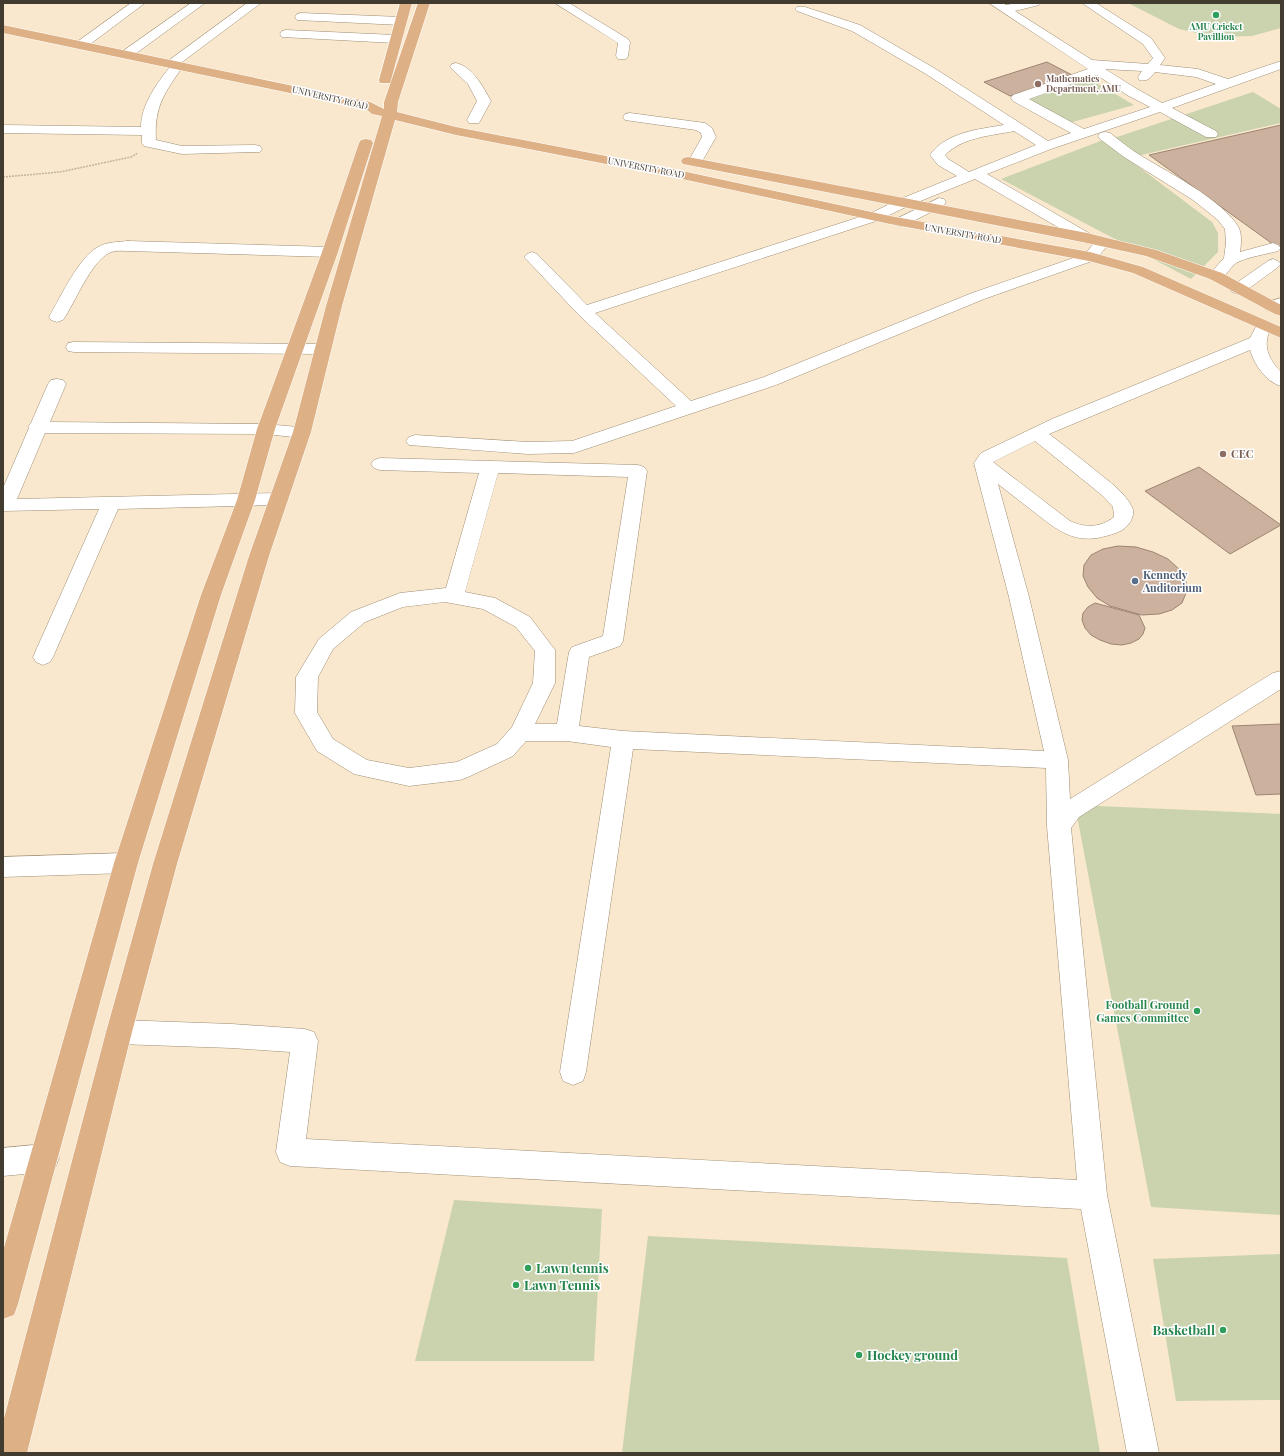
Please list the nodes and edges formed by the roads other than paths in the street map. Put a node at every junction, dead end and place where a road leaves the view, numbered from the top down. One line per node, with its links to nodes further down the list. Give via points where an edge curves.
1 (139, 3): 16 (street)
2 (198, 3): 17 (street)
3 (255, 3): 19 (street)
4 (406, 3): 12 (main road)
5 (424, 3): 27 (main road)
6 (561, 3): 18 (street, via 624,42)
7 (1035, 3): 9 (street)
8 (1088, 3): 23 (street, via 1147,41 1159,58)
9 (1000, 6): 22 (street)
10 (801, 9): 34 (street, via 856,28 930,71)
11 (302, 17): 12 (street)
12 (401, 20): 15 (main road)
13 (3, 29): 16 (main road, UNIVERSITY ROAD)
14 (286, 34): 15 (street)
15 (395, 39): 27 (main road)
16 (82, 45): 17 (main road, UNIVERSITY ROAD)
17 (127, 54): 19 (main road, UNIVERSITY ROAD)
18 (622, 56)
19 (175, 64): 27 (main road, UNIVERSITY ROAD); 39 (street, via 154,104 148,124)
20 (1281, 65): 25 (street)
21 (456, 67): 32 (street, via 473,82 484,101)
22 (1094, 67): 23 (street); 26 (street); 36 (street, via 1018,98)
23 (1151, 68): 25 (street, via 1198,73); 26 (street)
24 (1281, 74): 28 (street)
25 (1227, 83): 28 (street)
26 (1132, 92): 28 (street)
27 (381, 109): 29 (main road, via 424,110); 47 (main road, UNIVERSITY ROAD, via 456,131 673,173); 51 (main road); 66 (main road)
28 (1165, 110): 36 (street); 37 (street); 38 (street)
29 (446, 114)
30 (460, 117): 32 (main road)
31 (630, 117): 43 (street, via 700,126 707,131 709,137)
32 (474, 120): 33 (main road)
33 (489, 123)
34 (1016, 127): 40 (street); 44 (street, via 960,140 942,149 937,155 943,162)
35 (3, 129): 39 (street)
36 (1082, 134): 40 (street)
37 (1211, 134)
38 (1105, 136): 44 (street); 54 (street, via 1198,197 1223,217 1232,229)
39 (149, 137): 41 (street, via 182,150)
40 (1046, 146): 44 (street)
41 (255, 149)
42 (672, 158): 43 (main road)
43 (695, 162): 45 (main road)
44 (976, 177): 45 (street); 46 (street); 49 (street)
45 (903, 203): 46 (main road); 47 (street)
46 (927, 207): 48 (street); 49 (main road)
47 (874, 217): 48 (main road, UNIVERSITY ROAD); 59 (street)
48 (901, 222): 53 (main road, UNIVERSITY ROAD)
49 (1095, 240): 53 (street); 56 (main road, via 1151,253)
50 (1274, 248): 54 (street)
51 (330, 252): 60 (street, via 128,246 112,248 98,254); 65 (main road)
52 (532, 257): 59 (street)
53 (1090, 257): 61 (main road, UNIVERSITY ROAD, via 1138,270); 69 (street, via 978,296 770,381)
54 (1232, 259): 56 (street)
55 (1273, 264): 57 (street)
56 (1216, 276): 57 (main road)
57 (1238, 289): 58 (main road)
58 (1278, 307)
59 (584, 311): 69 (street)
60 (57, 317)
61 (1265, 325): 62 (main road, UNIVERSITY ROAD); 63 (street)
62 (1281, 333)
63 (1257, 341): 67 (street, via 1258,354 1264,366); 73 (street)
64 (74, 347): 65 (street)
65 (294, 349): 66 (street); 71 (main road)
66 (323, 349): 72 (main road)
67 (1281, 381)
68 (57, 384): 70 (street)
69 (688, 408): 74 (street, via 574,447 528,448)
70 (38, 427): 71 (street); 81 (street)
71 (266, 429): 72 (street); 79 (main road)
72 (302, 432): 78 (main road)
73 (1037, 433): 75 (street, via 986,457); 75 (street, via 1110,492 1120,503 1124,513 1122,521 1101,531 1077,531 1063,525)
74 (415, 441)
75 (983, 463): 88 (street, via 1019,597)
76 (380, 464): 77 (street)
77 (490, 467): 82 (street); 86 (street, via 638,471 613,641 579,652)
78 (279, 499): 79 (street); 92 (main road, via 259,556 165,864)
79 (246, 500): 80 (street); 90 (main road, via 211,595)
80 (111, 503): 81 (street); 83 (street)
81 (4, 505)
82 (454, 597): 85 (street, via 488,603 524,622 545,650 544,683); 85 (street, via 445,595 400,600 358,617 326,644 307,677 306,713 325,745 362,768 409,777 460,771 505,750)
83 (43, 657)
84 (1281, 679): 89 (street, via 1071,810)
85 (520, 732): 86 (street)
86 (567, 733): 87 (street)
87 (623, 740): 88 (street); 93 (street)
88 (1057, 760): 89 (street)
89 (1059, 826): 96 (street)
90 (126, 864): 91 (street); 94 (main road)
91 (3, 867)
92 (119, 1032): 96 (street, via 305,1041 290,1152); 98 (main road)
93 (573, 1072)
94 (45, 1158): 95 (street); 97 (main road)
95 (3, 1162)
96 (1093, 1195): 99 (street)
97 (3, 1304)
98 (11, 1453)
99 (1143, 1453)

